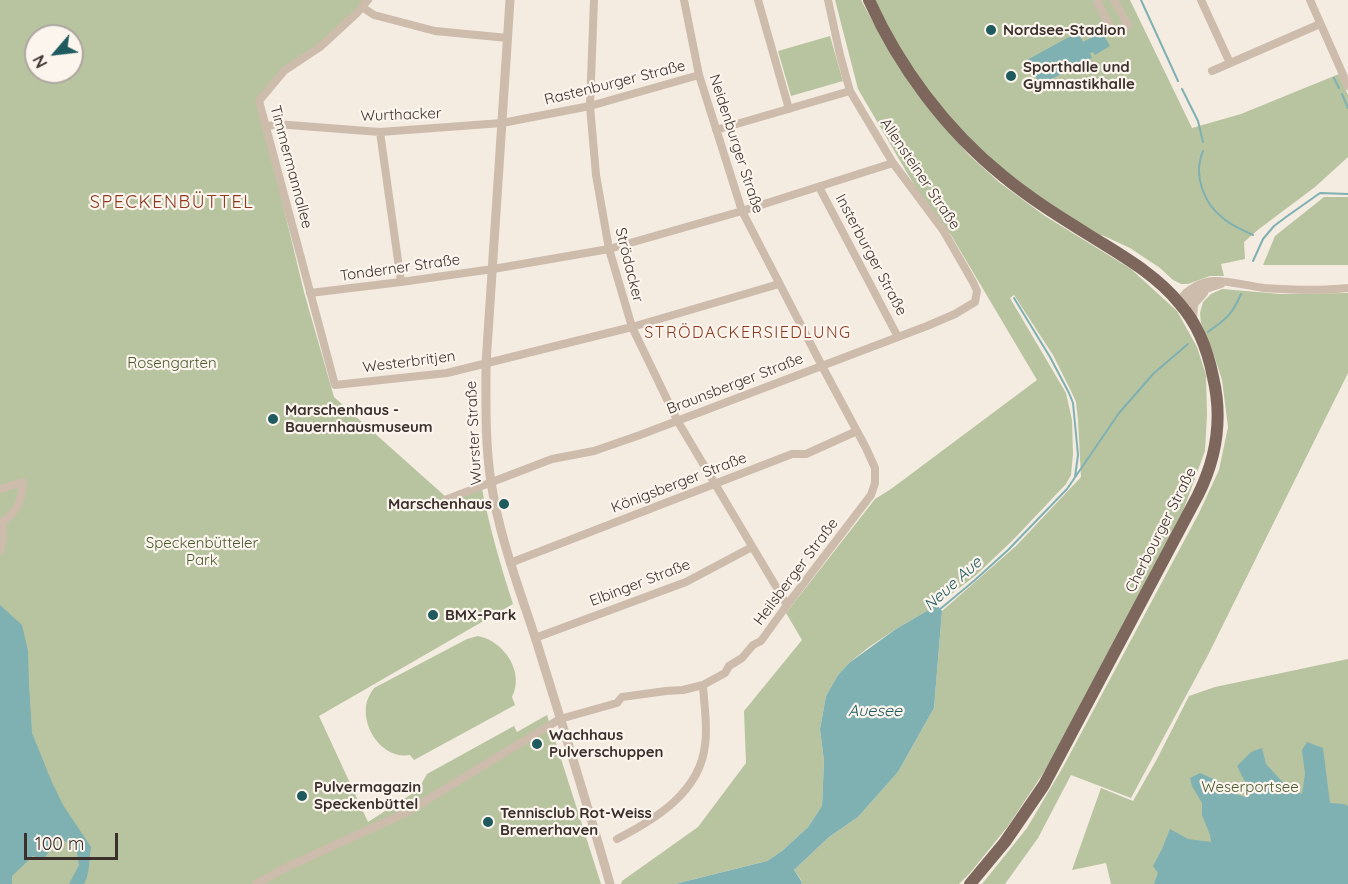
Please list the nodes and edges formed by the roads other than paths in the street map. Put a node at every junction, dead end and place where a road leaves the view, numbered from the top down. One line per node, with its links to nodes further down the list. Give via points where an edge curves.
1 (368, 0): 12 (street, Timmermannallee)
2 (510, 0): 14 (street, Wurster Straße)
3 (594, 0): 20 (street, Strödacker)
4 (684, 0): 17 (street, Neidenburger Straße)
5 (758, 0): 21 (street)
6 (828, 0): 19 (street, Allensteiner Straße)
7 (869, 0): 33 (main road, Cherbourger Straße, via 912,76 970,147 1026,193)
8 (1099, 0): 9 (street, via 1114,33 1128,25)
9 (1114, 0)
10 (1201, 0): 15 (street)
11 (1310, 0): 13 (street)
12 (362, 7): 14 (street, via 375,15 435,31); 23 (street, Timmermannallee, via 320,47 284,71 259,101)
13 (1320, 24): 15 (street); 18 (street)
14 (507, 38): 22 (street, Wurster Straße)
15 (1230, 63): 16 (street)
16 (1212, 71)
17 (699, 75): 20 (street, Rastenburger Straße); 24 (street, Neidenburger Straße)
18 (1348, 86)
19 (850, 91): 21 (street); 26 (street, Allensteiner Straße)
20 (590, 106): 22 (street, Rastenburger Straße); 29 (street, Strödacker, via 596,175)
21 (789, 109): 24 (street)
22 (502, 123): 25 (street, Wurthacker); 30 (street, Wurster Straße)
23 (266, 127): 25 (street, Wurthacker, via 276,124); 39 (street, Timmermannallee)
24 (717, 130): 28 (street, Neidenburger Straße)
25 (380, 132): 31 (street)
26 (893, 164): 27 (street, Tonderner Straße); 38 (street, Allensteiner Straße, via 942,230)
27 (819, 187): 28 (street, Tonderner Straße); 43 (street, Insterburger Straße)
28 (742, 211): 29 (street, Tonderner Straße); 32 (street, Neidenburger Straße)
29 (609, 249): 30 (street, Tonderner Straße); 41 (street, Strödacker)
30 (493, 269): 31 (street, Tonderner Straße); 44 (street, Wurster Straße)
31 (401, 282): 39 (street, Tonderner Straße)
32 (779, 284): 41 (street, Westerbritjen); 45 (street, Neidenburger Straße)
33 (1161, 284): 35 (street, via 1175,291); 40 (main road, Cherbourger Straße)
34 (1231, 284): 35 (street, via 1210,281); 36 (street); 37 (street, via 1290,290)
35 (1200, 285): 40 (street, via 1184,293)
36 (1212, 287): 40 (street); 42 (street, via 1194,304)
37 (1348, 288)
38 (977, 291): 43 (street, Braunsberger Straße, via 975,302 955,314)
39 (310, 293): 46 (street, Timmermannallee)
40 (1180, 303): 42 (main road, Cherbourger Straße)
41 (632, 327): 44 (street, Westerbritjen); 47 (street, Strödacker)
42 (1195, 327): 65 (main road, Cherbourger Straße, via 1209,359 1219,413 1205,481 1044,785)
43 (898, 337): 45 (street, Braunsberger Straße)
44 (486, 364): 46 (street, Westerbritjen, via 447,373); 49 (street, Wurster Straße, via 485,419)
45 (822, 366): 47 (street, Braunsberger Straße); 48 (street, Neidenburger Straße)
46 (335, 385)
47 (677, 420): 49 (street, Braunsberger Straße, via 594,451 552,459); 51 (street, Strödacker)
48 (856, 431): 50 (street, Neidenburger Straße, via 875,468); 51 (street, Königsberger Straße, via 806,454 792,454)
49 (491, 483): 53 (street); 57 (street, Wurster Straße)
50 (875, 483): 58 (street, Heilsberger Straße, via 871,495)
51 (714, 484): 55 (street, Strödacker); 57 (street, Königsberger Straße)
52 (0, 489): 54 (street, via 24,482 18,507)
53 (445, 500)
54 (1, 524): 56 (street)
55 (752, 547): 58 (street, Strödacker); 59 (street, Elbinger Straße, via 686,582)
56 (0, 551)
57 (510, 563): 59 (street, Wurster Straße)
58 (787, 605): 60 (street, Heilsberger Straße, via 761,641 725,673)
59 (535, 638): 61 (street, Wurster Straße)
60 (703, 685): 61 (street, Heilsberger Straße, via 622,697 617,703); 62 (street, via 706,735 702,761 689,787 640,827)
61 (560, 719): 63 (street, Heilsberger Straße, via 407,812); 64 (street, Wurster Straße)
62 (617, 838)
63 (256, 884)
64 (610, 884)
65 (970, 884)

